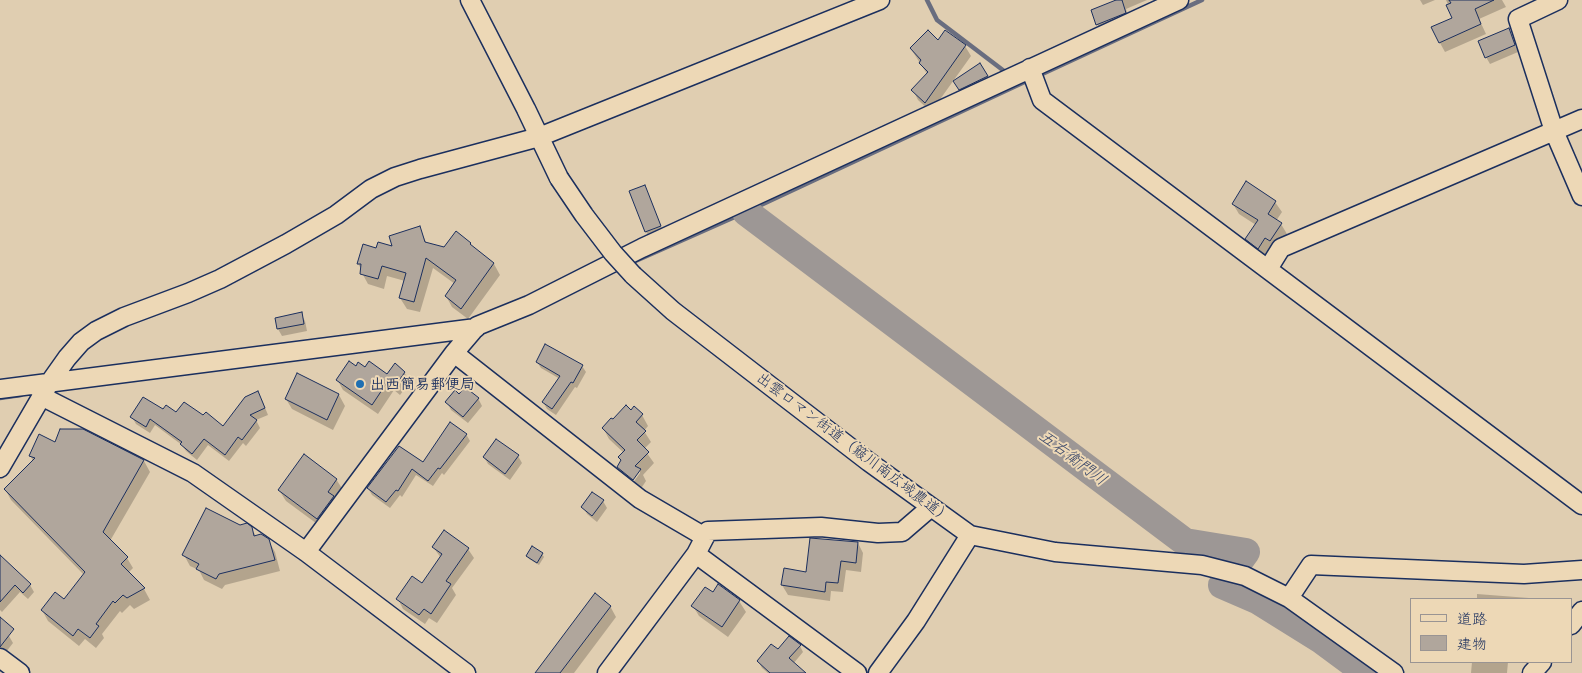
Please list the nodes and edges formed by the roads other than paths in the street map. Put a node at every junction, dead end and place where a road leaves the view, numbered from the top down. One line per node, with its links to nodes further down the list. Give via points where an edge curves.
1 (470, 0): 8 (street, 出雲ロマン街道（簸川南広域農道）)
2 (880, 0): 8 (street)
3 (1179, 0): 5 (street)
4 (1558, 0): 7 (street, via 1518,19)
5 (1030, 68): 10 (street, via 1042,100); 11 (street)
6 (1582, 119): 7 (street)
7 (1554, 131): 9 (street); 10 (street, via 1281,248)
8 (539, 137): 14 (street, via 420,168 370,189 336,215 220,279 96,331 81,342); 17 (street, 出雲ロマン街道（簸川南広域農道）, bridge, via 559,178 613,253 633,275 673,310)
9 (1581, 189)
10 (1268, 270): 16 (street)
11 (476, 328): 12 (street); 14 (street)
12 (454, 353): 19 (street, via 640,499); 20 (street)
13 (0, 389): 14 (street)
14 (45, 389): 15 (street); 20 (street, via 193,473)
15 (0, 468)
16 (1582, 505)
17 (931, 507): 18 (street, 出雲ロマン街道（簸川南広域農道）); 19 (street, via 902,532 821,527 708,531)
18 (970, 535): 23 (street, 出雲ロマン街道（簸川南広域農道）, via 1054,552 1202,564 1245,576); 32 (street, via 916,621)
19 (705, 537): 21 (street)
20 (306, 552): 29 (street)
21 (696, 554): 30 (street); 31 (street)
22 (1582, 570): 23 (street, via 1524,574 1311,565)
23 (1289, 598): 33 (street, 出雲ロマン街道（簸川南広域農道）)
24 (1582, 611): 25 (street)
25 (1572, 625)
26 (0, 658): 28 (street)
27 (1541, 663): 34 (street)
28 (20, 673)
29 (466, 673)
30 (606, 673)
31 (858, 673)
32 (878, 673)
33 (1394, 673)
34 (1532, 673)

